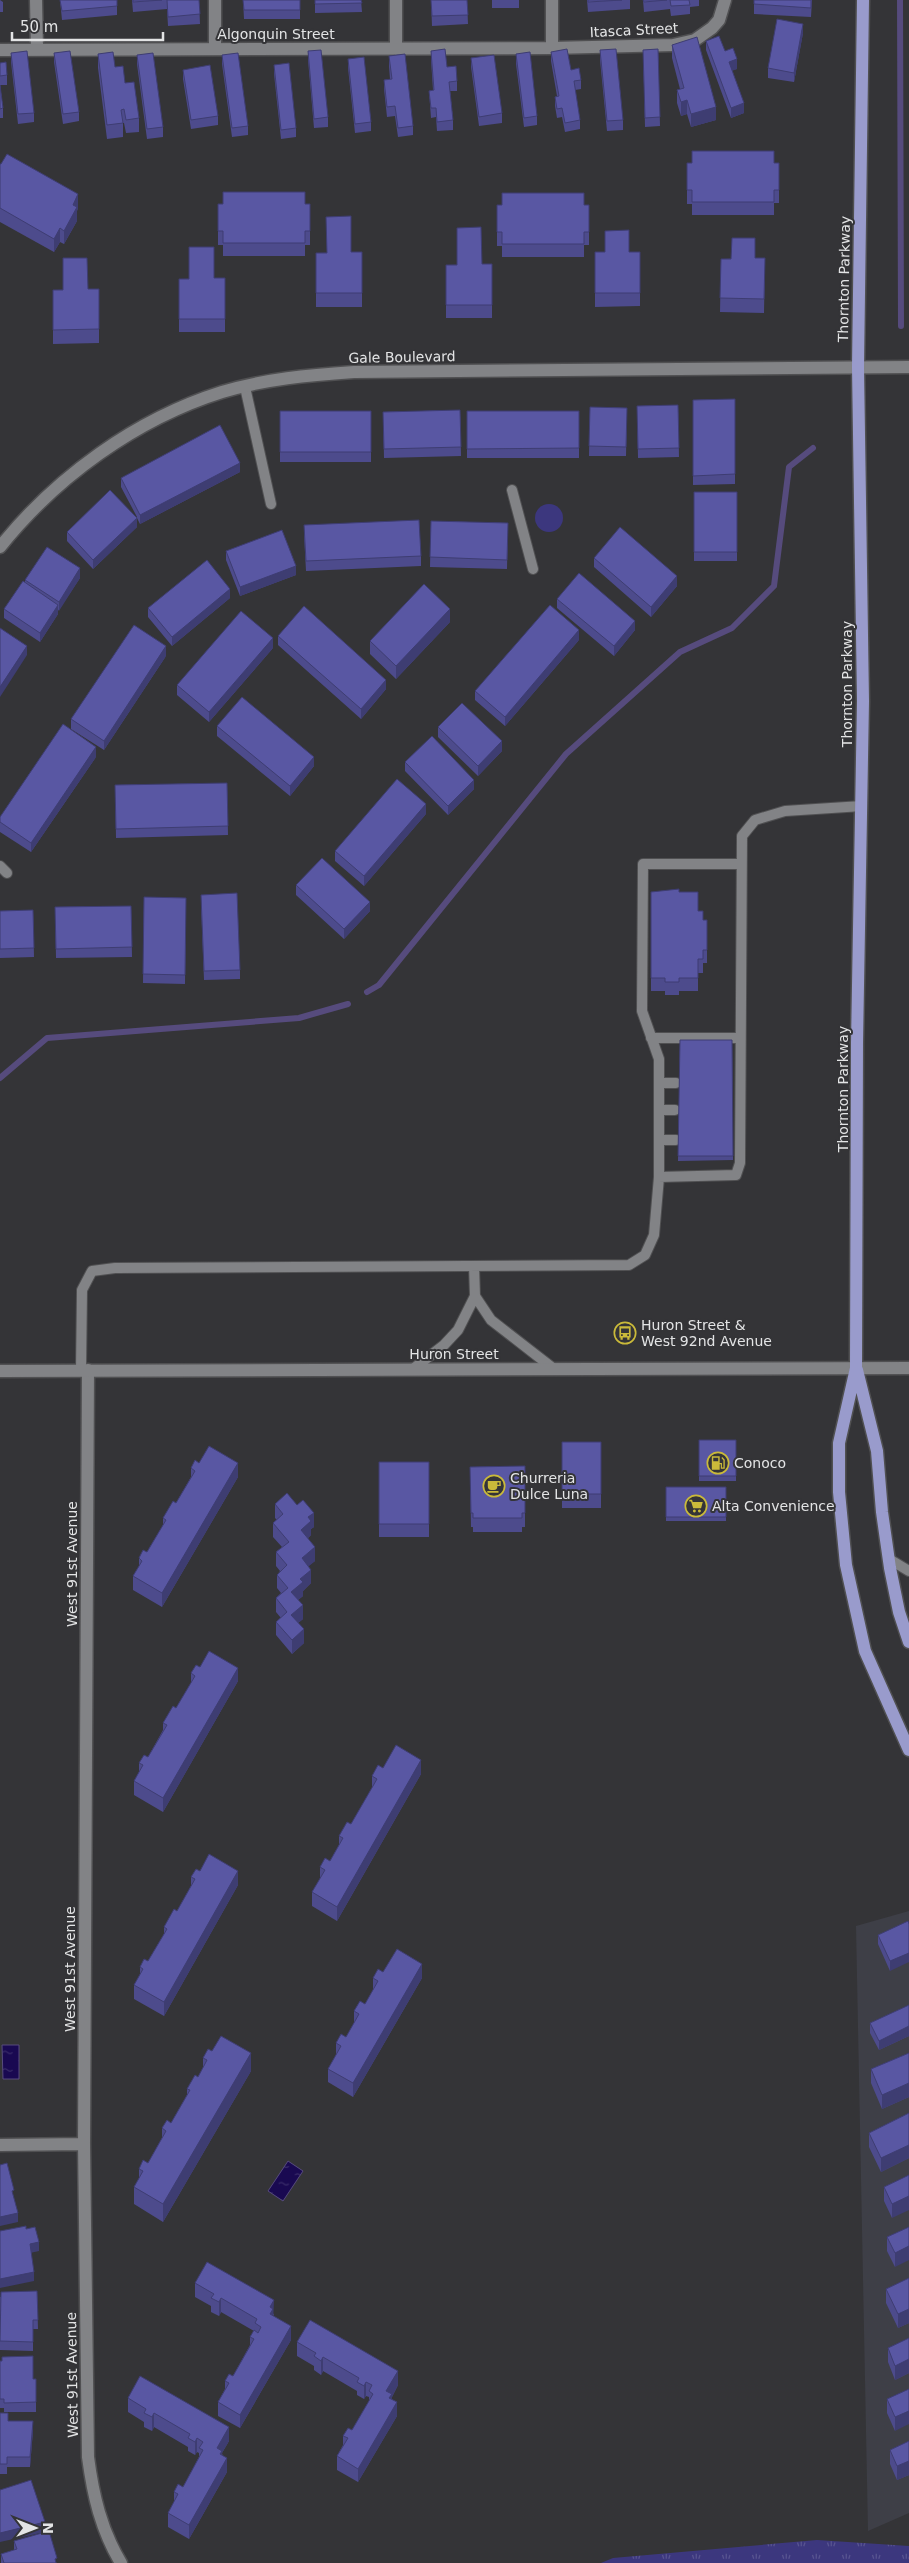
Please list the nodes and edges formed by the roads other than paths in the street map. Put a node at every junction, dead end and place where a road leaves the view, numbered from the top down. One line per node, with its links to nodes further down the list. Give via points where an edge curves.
1 (36, 0): 11 (street)
2 (215, 0): 8 (street)
3 (396, 0): 9 (street)
4 (552, 0): 7 (street)
5 (725, 0): 7 (street, Itasca Street, via 719,20 712,28 686,43)
6 (863, 0): 12 (main road, Thornton Parkway)
7 (552, 48): 9 (street, Algonquin Street)
8 (215, 49): 9 (street, Algonquin Street); 11 (street, Algonquin Street)
9 (396, 49)
10 (0, 50): 11 (street, Algonquin Street)
11 (37, 50)
12 (858, 367): 13 (street, Gale Boulevard); 14 (street, Gale Boulevard, via 354,372 310,375); 19 (main road, Thornton Parkway)
13 (909, 367)
14 (244, 387): 16 (lane); 17 (street, Gale Boulevard, via 199,400 116,442 43,499)
15 (512, 490): 18 (lane)
16 (271, 504)
17 (0, 547)
18 (533, 568)
19 (862, 806): 20 (lane, via 785,811 755,820 742,836); 32 (main road, Thornton Parkway)
20 (741, 864): 21 (lane, via 643,864 642,1011); 22 (lane)
21 (651, 1038): 22 (lane); 23 (lane, via 659,1059)
22 (740, 1038): 29 (lane, via 737,1082 740,1163 736,1175)
23 (659, 1083): 24 (lane); 25 (lane)
24 (676, 1083)
25 (659, 1110): 26 (lane); 27 (lane)
26 (675, 1110)
27 (660, 1140): 28 (lane); 29 (lane)
28 (676, 1140)
29 (660, 1177): 30 (lane, via 654,1235 645,1255 630,1266)
30 (474, 1266): 31 (lane); 37 (lane, via 115,1268 92,1271 82,1290)
31 (475, 1296): 34 (lane, via 458,1330); 35 (lane, via 491,1320)
32 (856, 1368): 33 (street, Huron Street); 35 (street, Huron Street); 38 (main road, Thornton Parkway, via 877,1451); 41 (main road, Thornton Parkway, via 840,1443 842,1540 865,1651)
33 (909, 1368)
34 (413, 1369): 35 (street, Huron Street); 37 (street, Huron Street)
35 (554, 1369)
36 (0, 1370): 37 (street, Huron Street)
37 (85, 1370): 42 (street, West 91st Avenue)
38 (889, 1559): 39 (lane); 40 (main road, Thornton Parkway)
39 (909, 1571)
40 (909, 1642)
41 (909, 1750)
42 (84, 2144): 43 (street); 44 (street, West 91st Avenue, via 88,2457 102,2528)
43 (0, 2145)
44 (120, 2563)

